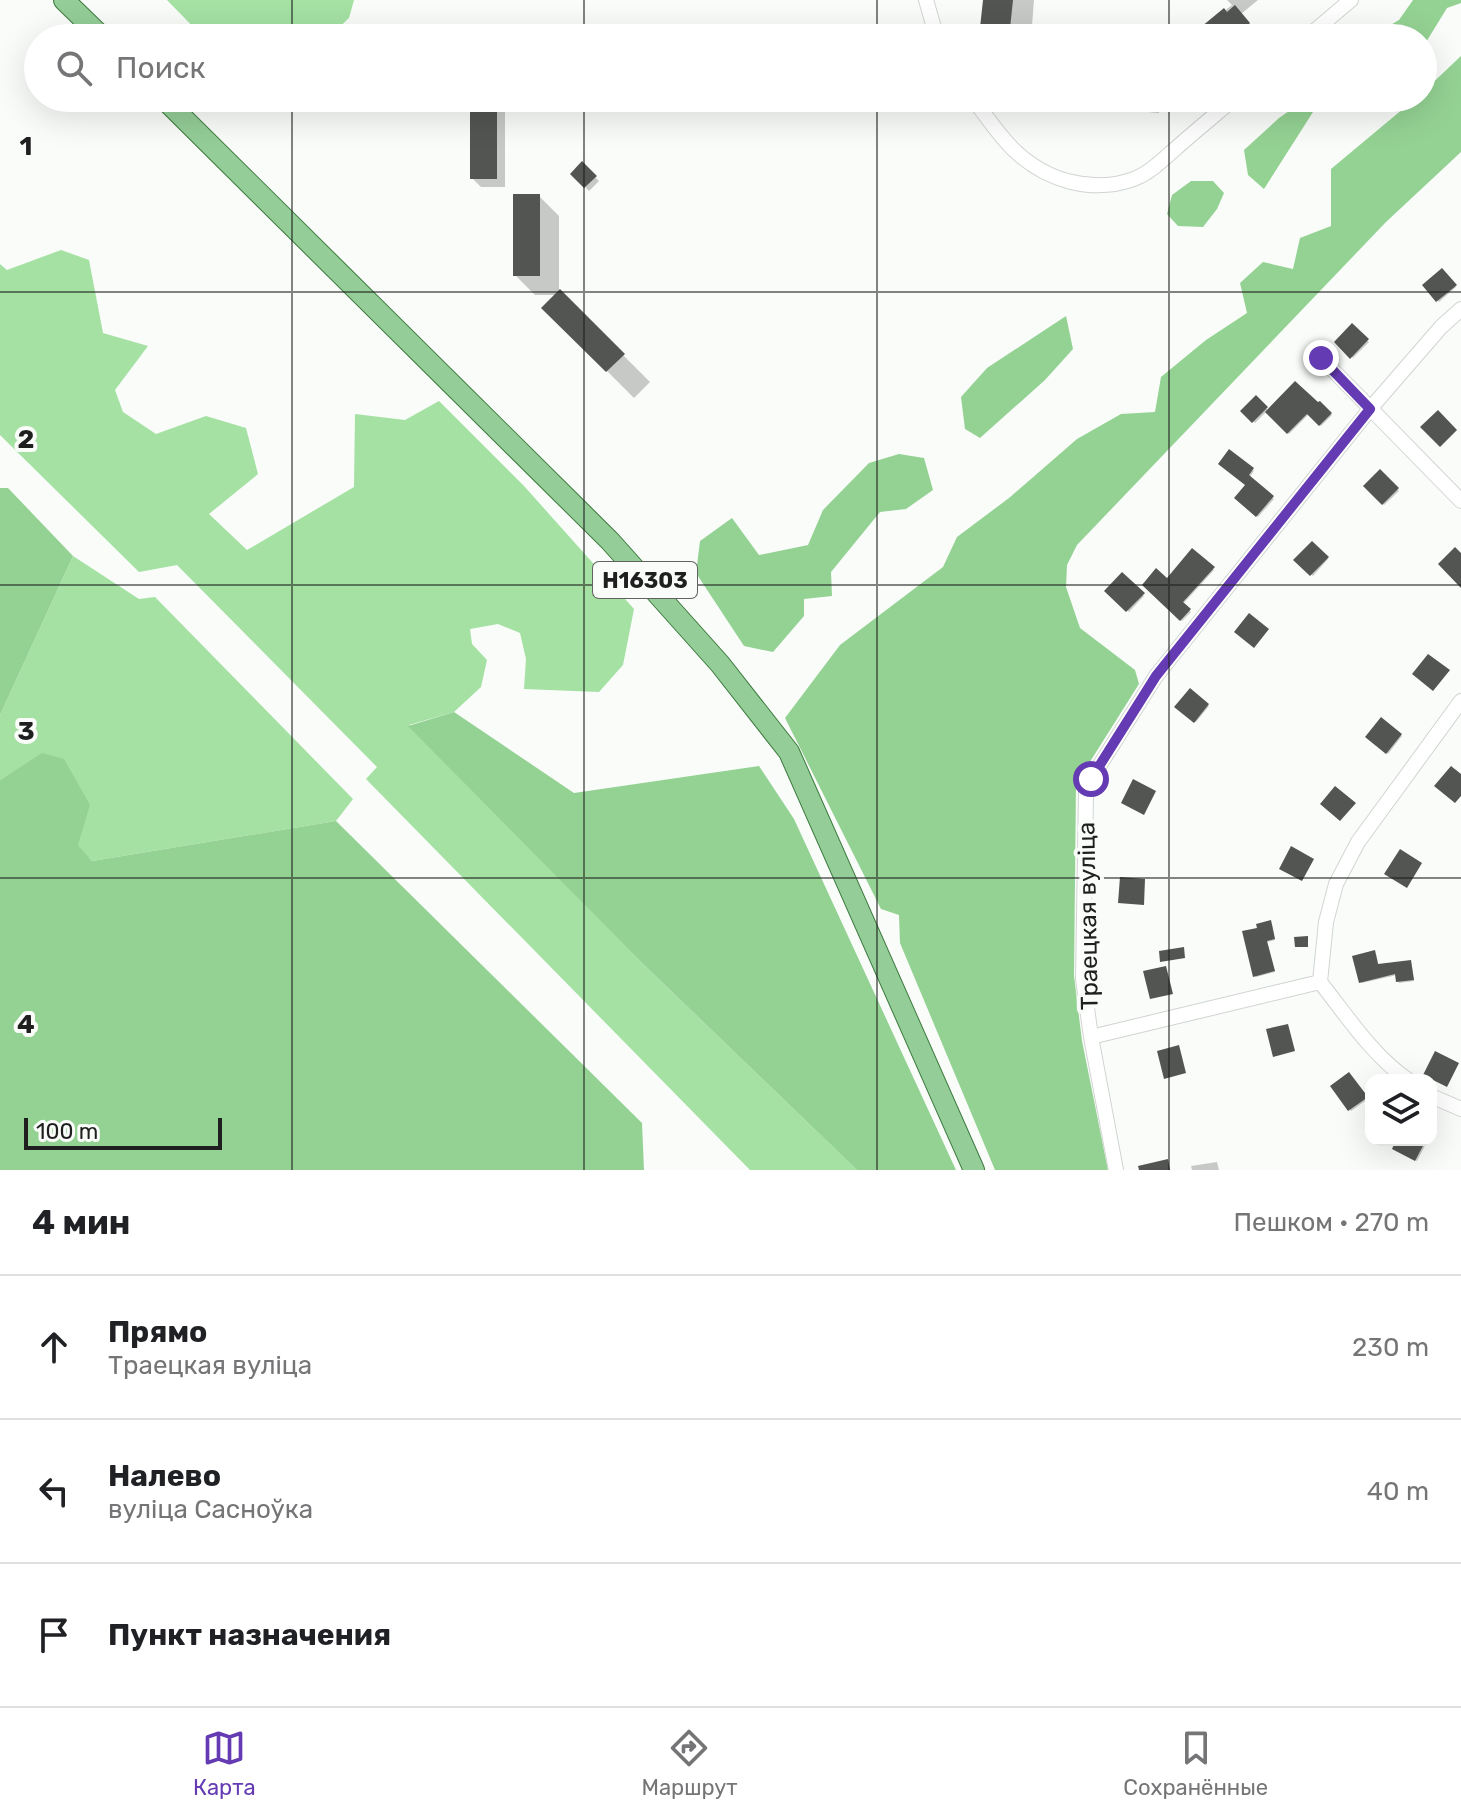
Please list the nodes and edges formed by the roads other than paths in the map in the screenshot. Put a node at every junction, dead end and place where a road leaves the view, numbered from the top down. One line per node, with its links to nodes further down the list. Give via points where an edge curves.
1 (64, 0): 4 (main road)
2 (926, 0): 5 (street)
3 (1351, 0): 6 (street)
4 (89, 24)
5 (933, 24)
6 (1323, 24)
7 (177, 112): 20 (main road, Н16303, via 610,541 720,664 789,752)
8 (983, 112): 9 (street, via 1014,151 1042,171 1087,186 1135,178 1152,169)
9 (1219, 112)
10 (1461, 309): 12 (street, Траецкая вуліца)
11 (1321, 358): 12 (street)
12 (1370, 409): 13 (street); 16 (street, Траецкая вуліца, via 1156,676 1091,779 1086,793 1083,979)
13 (1461, 501)
14 (1461, 701): 15 (street, via 1358,842 1336,884)
15 (1320, 982): 16 (street); 17 (street)
16 (1091, 1037): 21 (street, Траецкая вуліца)
17 (1400, 1074)
18 (1437, 1099): 19 (street)
19 (1461, 1109)
20 (974, 1170)
21 (1116, 1170)

